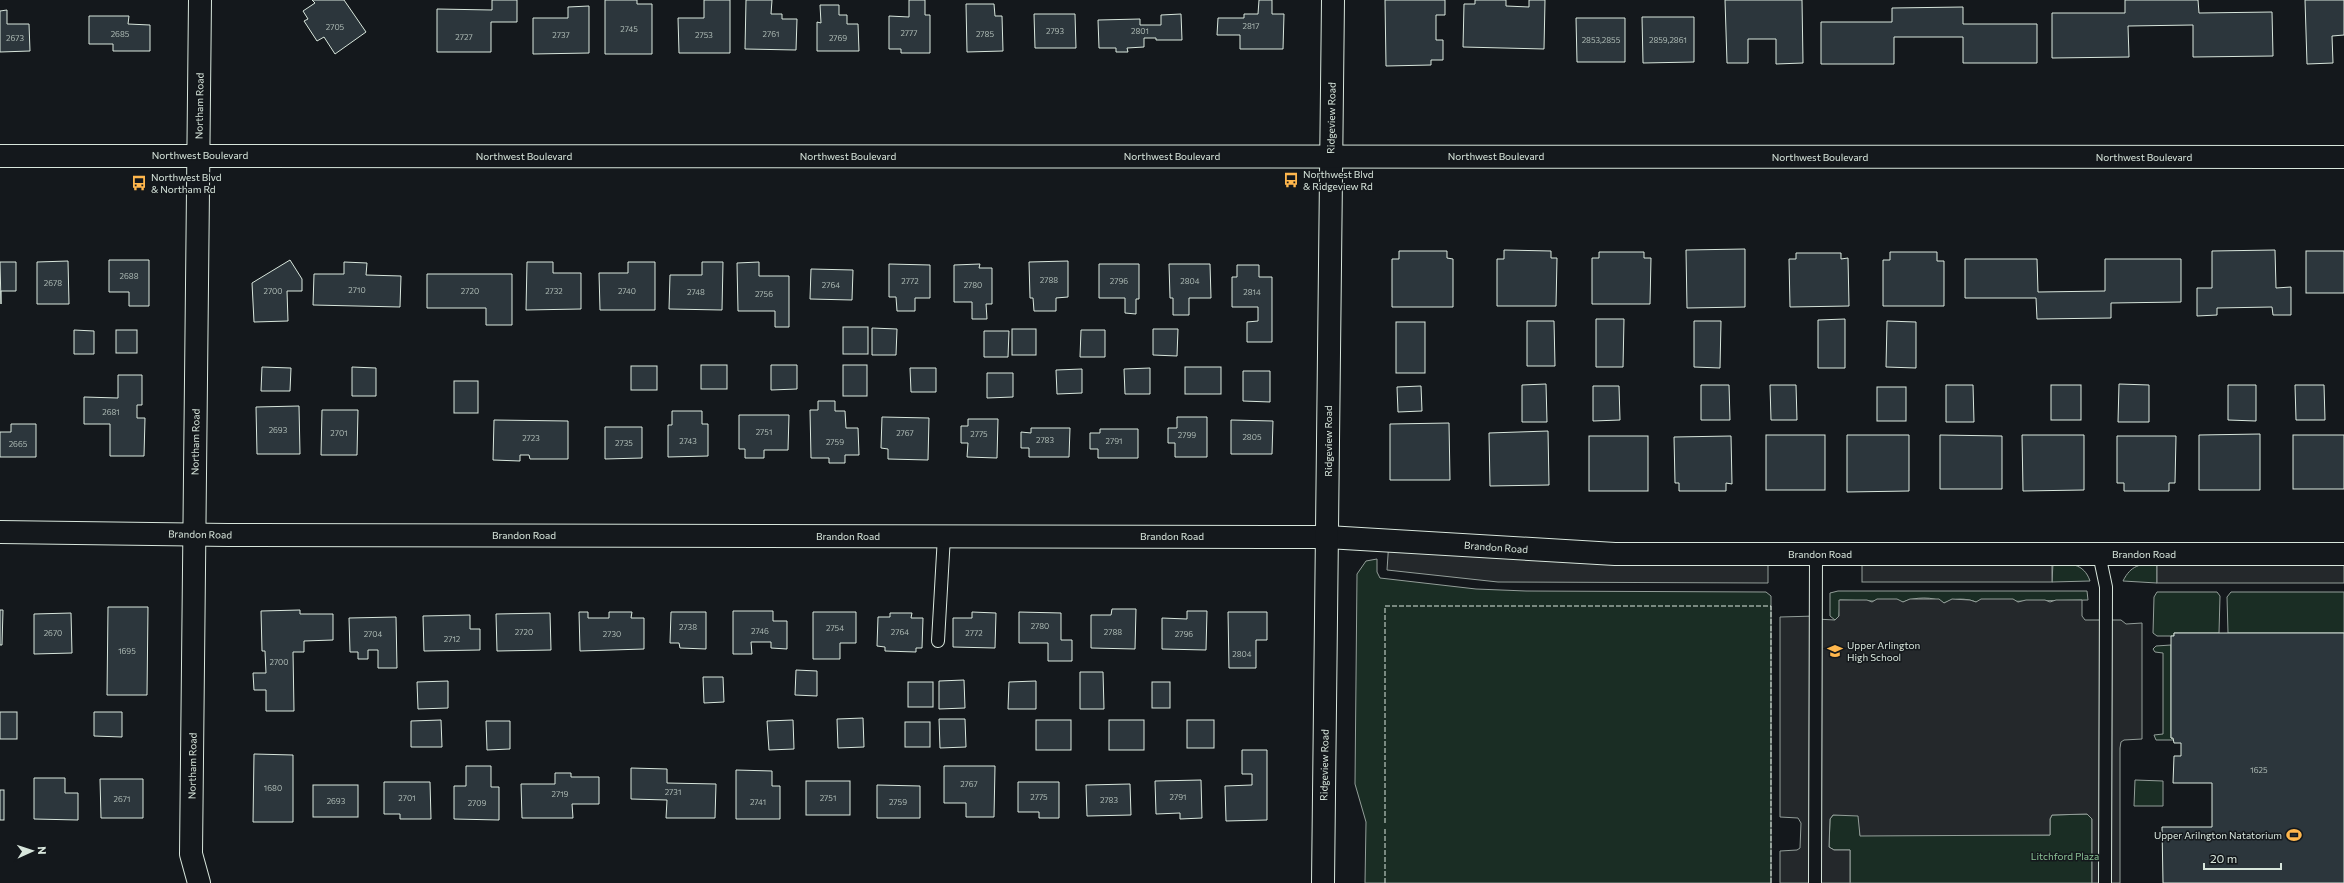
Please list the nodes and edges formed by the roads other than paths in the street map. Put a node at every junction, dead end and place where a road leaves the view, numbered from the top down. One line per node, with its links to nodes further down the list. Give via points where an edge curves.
1 (200, 0): 3 (street, Northam Road)
2 (1333, 0): 5 (street, Ridgeview Road)
3 (199, 155): 4 (street, Northwest Boulevard); 5 (street, Northwest Boulevard); 8 (street, Northam Road)
4 (0, 156)
5 (1330, 156): 6 (street, Northwest Boulevard); 10 (street, Ridgeview Road)
6 (2344, 157)
7 (0, 532): 8 (street, Brandon Road)
8 (194, 535): 9 (street, Brandon Road); 15 (street, Northam Road, via 191,854)
9 (944, 536): 10 (street, Brandon Road); 14 (lane)
10 (1327, 537): 11 (street, Brandon Road, via 1615,554); 16 (street, Ridgeview Road)
11 (1816, 554): 12 (street, Brandon Road); 17 (lane)
12 (2099, 554): 13 (street, Brandon Road); 18 (lane, via 2106,587)
13 (2344, 554)
14 (938, 641)
15 (199, 883)
16 (1323, 883)
17 (1815, 883)
18 (2105, 883)

